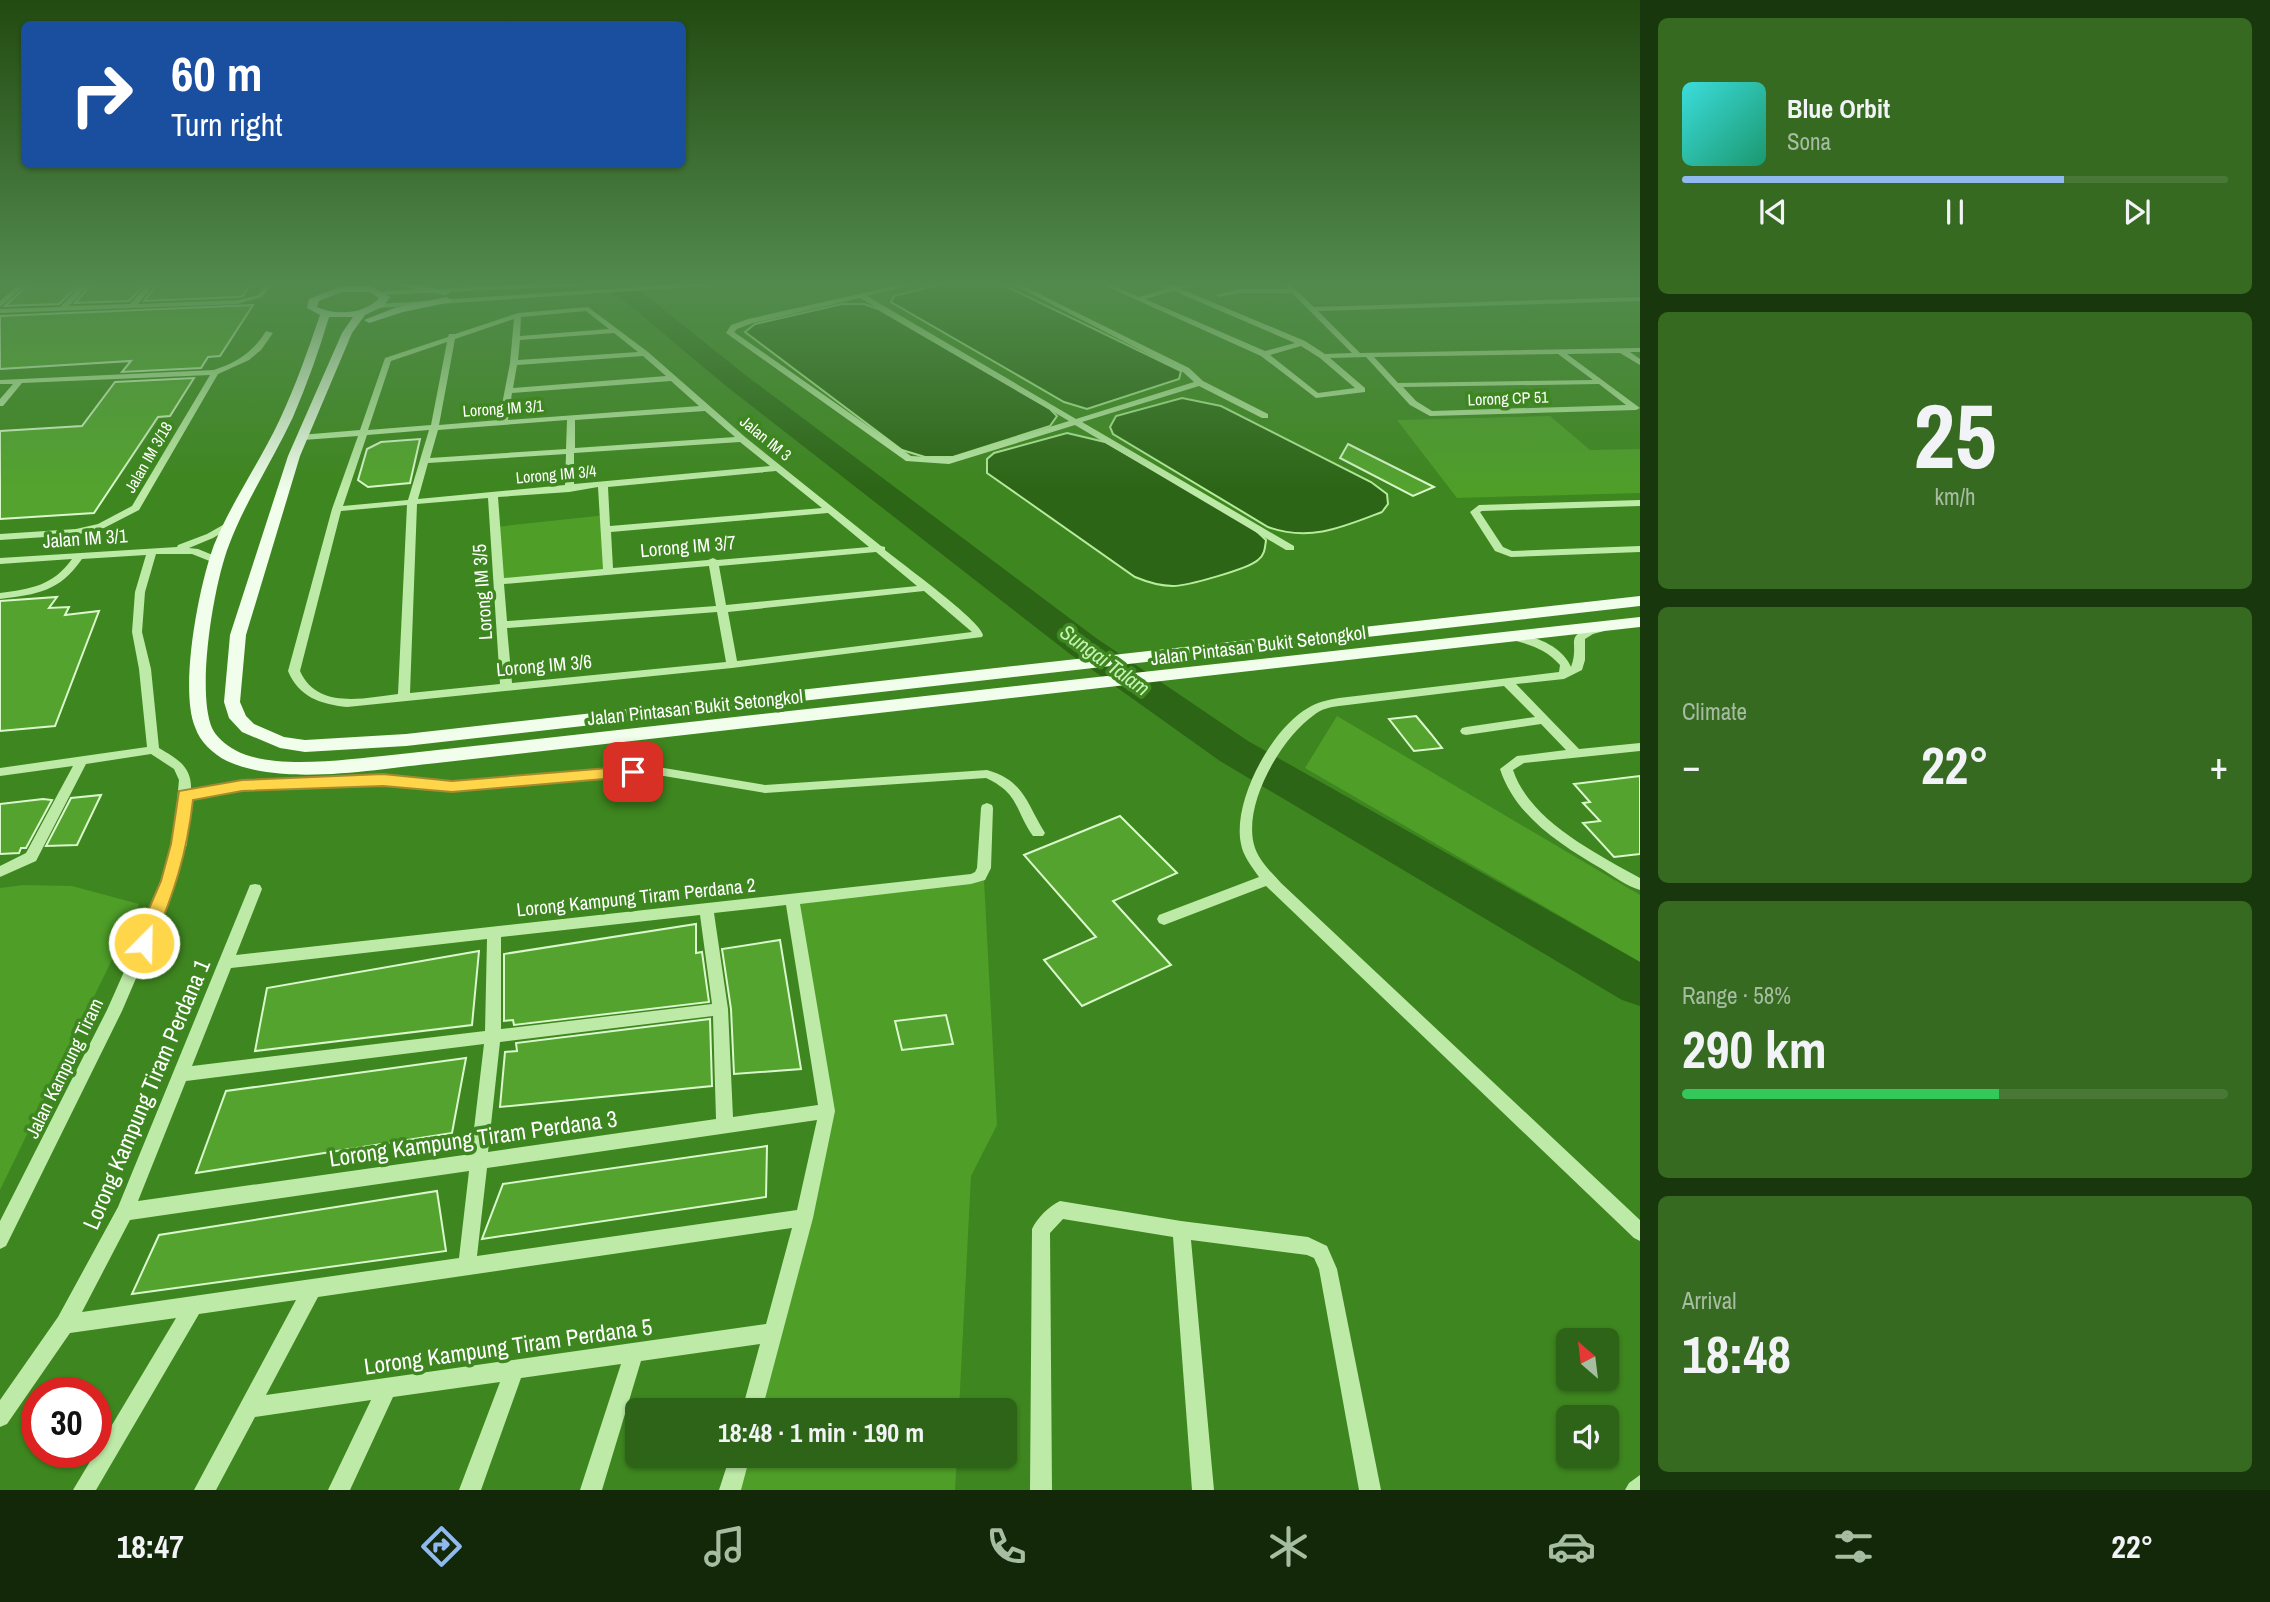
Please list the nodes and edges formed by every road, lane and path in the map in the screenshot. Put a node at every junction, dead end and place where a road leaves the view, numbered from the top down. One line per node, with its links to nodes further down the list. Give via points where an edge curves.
1 (257, 352): 25 (street)
2 (311, 352): 55 (main road, Jalan Pintasan Bukit Setongkol, via 288,413)
3 (338, 352): 43 (main road, Jalan Pintasan Bukit Setongkol)
4 (411, 352): 42 (street, via 388,360)
5 (449, 352): 41 (street)
6 (515, 352): 23 (street)
7 (642, 352): 18 (street, Jalan IM 3)
8 (758, 352): 40 (street, via 909,459 948,461)
9 (956, 352): 40 (street)
10 (1149, 352): 30 (street, via 1186,370)
11 (1258, 352): 19 (street)
12 (1273, 352): 19 (street)
13 (1316, 352): 22 (street)
14 (1355, 352): 20 (street)
15 (1560, 352): 16 (street); 21 (street); 29 (street)
16 (1575, 352)
17 (1625, 352): 24 (street)
18 (645, 354): 23 (street); 26 (street, Jalan IM 3)
19 (1264, 354): 22 (street, via 1316,396 1361,392)
20 (1358, 355): 21 (street); 22 (street)
21 (1368, 355): 31 (street)
22 (1324, 356)
23 (514, 363): 32 (street)
24 (1640, 363)
25 (215, 372): 27 (street); 57 (street, Jalan IM 3/18, via 136,508 121,518 76,532)
26 (673, 378): 32 (street); 34 (street, Jalan IM 3)
27 (20, 380): 28 (street); 33 (street)
28 (0, 382)
29 (1599, 382): 31 (street); 35 (street)
30 (1200, 383): 37 (street); 40 (street)
31 (1395, 385): 36 (street)
32 (510, 391): 39 (street)
33 (0, 404)
34 (705, 408): 38 (street, Lorong IM 3/1); 44 (street, Jalan IM 3)
35 (1637, 409): 36 (street, Lorong CP 51)
36 (1424, 412)
37 (1265, 416)
38 (570, 418): 39 (street, Lorong IM 3/1); 45 (street)
39 (503, 422): 41 (street, Lorong IM 3/1)
40 (1075, 422): 58 (street)
41 (435, 426): 42 (street, Lorong IM 3/1); 46 (street)
42 (362, 433): 43 (street, Lorong IM 3/1); 53 (street)
43 (303, 437): 71 (main road, Jalan Pintasan Bukit Setongkol, via 238,635 232,702 238,718 260,735 305,746 406,740)
44 (742, 439): 45 (street); 47 (street, Jalan IM 3)
45 (572, 452): 46 (street); 49 (street)
46 (424, 461): 51 (street)
47 (778, 468): 48 (street, Lorong IM 3/4); 54 (street, Jalan IM 3)
48 (604, 486): 49 (street, Lorong IM 3/4); 56 (street)
49 (569, 489): 50 (street, Lorong IM 3/4)
50 (493, 496): 51 (street, Lorong IM 3/4); 68 (street, Lorong IM 3/5)
51 (412, 503): 53 (street, Lorong IM 3/4); 81 (street)
52 (1640, 503): 60 (street, via 1479,508 1475,512 1499,549 1511,554)
53 (337, 509): 81 (street, Lorong IM 3/6, via 294,671 297,682 307,693 330,702)
54 (831, 510): 56 (street); 59 (street, Jalan IM 3)
55 (230, 524): 61 (street, Jalan IM 3/1); 64 (main road, Jalan Pintasan Bukit Setongkol)
56 (607, 529): 67 (street)
57 (0, 537)
58 (1290, 548)
59 (881, 549): 66 (street, Lorong IM 3/7); 69 (street, Jalan IM 3)
60 (1640, 549)
61 (171, 550): 62 (street, Jalan IM 3/1); 64 (street, Jalan IM 3/1, via 194,551)
62 (152, 552): 63 (street, Jalan IM 3/1); 85 (street, via 140,592 137,632)
63 (79, 556): 65 (street, Jalan IM 3/1); 70 (street, via 64,579 51,587)
64 (216, 560): 76 (main road, Jalan Pintasan Bukit Setongkol, via 197,702 216,746 239,760 267,765 326,766 437,757)
65 (0, 561)
66 (713, 561): 67 (street, Lorong IM 3/7); 72 (street)
67 (608, 571): 68 (street, Lorong IM 3/7)
68 (499, 581): 74 (street, Lorong IM 3/5)
69 (927, 588): 72 (street); 75 (street, Jalan IM 3)
70 (0, 596)
71 (1640, 601)
72 (721, 609): 74 (street); 77 (street)
73 (1632, 623): 76 (main road, Jalan Pintasan Bukit Setongkol); 78 (street, via 1588,631 1579,637 1578,668)
74 (503, 625): 80 (street, Lorong IM 3/5)
75 (978, 635): 77 (street, Lorong IM 3/6)
76 (1510, 637): 78 (street, via 1548,648 1566,665)
77 (732, 665): 80 (street, Lorong IM 3/6)
78 (1564, 675): 79 (street)
79 (1508, 683): 82 (street); 93 (street, via 1325,705 1307,713 1255,784 1245,824 1248,848)
80 (506, 686): 81 (street, Lorong IM 3/6)
81 (404, 696)
82 (1544, 720): 83 (street); 86 (street)
83 (1466, 731)
84 (1640, 747): 86 (street)
85 (153, 750): 87 (street); 89 (street, Jalan Kampung Tiram, via 179,766 185,776)
86 (1576, 753): 94 (street, via 1521,760 1506,769 1507,778 1554,832)
87 (80, 762): 88 (street); 92 (street, via 31,857)
88 (0, 772)
89 (185, 795): 91 (street, via 242,785 360,781 481,786 608,772 658,771 777,789 987,774 1020,793 1028,822); 112 (street, Jalan Kampung Tiram, via 180,844 154,920)
90 (987, 808): 96 (street, Lorong Kampung Tiram Perdana 2, via 980,876)
91 (1038, 833)
92 (0, 872)
93 (1269, 879): 98 (street); 111 (street)
94 (1640, 885)
95 (255, 889): 100 (street, Lorong Kampung Tiram Perdana 1)
96 (792, 900): 97 (street, Lorong Kampung Tiram Perdana 2); 104 (street)
97 (706, 908): 99 (street, Lorong Kampung Tiram Perdana 2); 101 (street)
98 (1164, 919)
99 (494, 932): 100 (street, Lorong Kampung Tiram Perdana 2); 102 (street)
100 (227, 962): 103 (street, Lorong Kampung Tiram Perdana 1)
101 (720, 1009): 102 (street); 105 (street)
102 (493, 1037): 103 (street); 106 (street)
103 (183, 1074): 107 (street, Lorong Kampung Tiram Perdana 1)
104 (827, 1111): 105 (street, Lorong Kampung Tiram Perdana 3); 108 (street)
105 (725, 1125): 106 (street, Lorong Kampung Tiram Perdana 3)
106 (480, 1160): 107 (street, Lorong Kampung Tiram Perdana 3); 113 (street)
107 (125, 1212): 116 (street, Lorong Kampung Tiram Perdana 1)
108 (804, 1218): 113 (street); 117 (street)
109 (1048, 1219): 110 (street, via 1060,1210); 132 (street, via 1041,1229)
110 (1181, 1230): 133 (street); 134 (street, via 1308,1245 1321,1252)
111 (1640, 1232)
112 (0, 1240)
113 (467, 1265): 114 (street)
114 (313, 1288): 115 (street); 122 (street)
115 (194, 1305): 116 (street); 126 (street)
116 (65, 1324): 123 (street, Lorong Kampung Tiram Perdana 1)
117 (775, 1332): 118 (street, Lorong Kampung Tiram Perdana 5); 121 (street)
118 (634, 1353): 119 (street, Lorong Kampung Tiram Perdana 5); 130 (street)
119 (514, 1370): 120 (street, Lorong Kampung Tiram Perdana 5); 129 (street)
120 (387, 1388): 122 (street, Lorong Kampung Tiram Perdana 5); 128 (street)
121 (756, 1398)
122 (249, 1408): 127 (street)
123 (0, 1417)
124 (736, 1468): 131 (street)
125 (1640, 1486): 135 (street)
126 (84, 1490)
127 (205, 1490)
128 (339, 1490)
129 (470, 1490)
130 (591, 1490)
131 (730, 1490)
132 (1041, 1490)
133 (1203, 1490)
134 (1370, 1490)
135 (1636, 1490)

